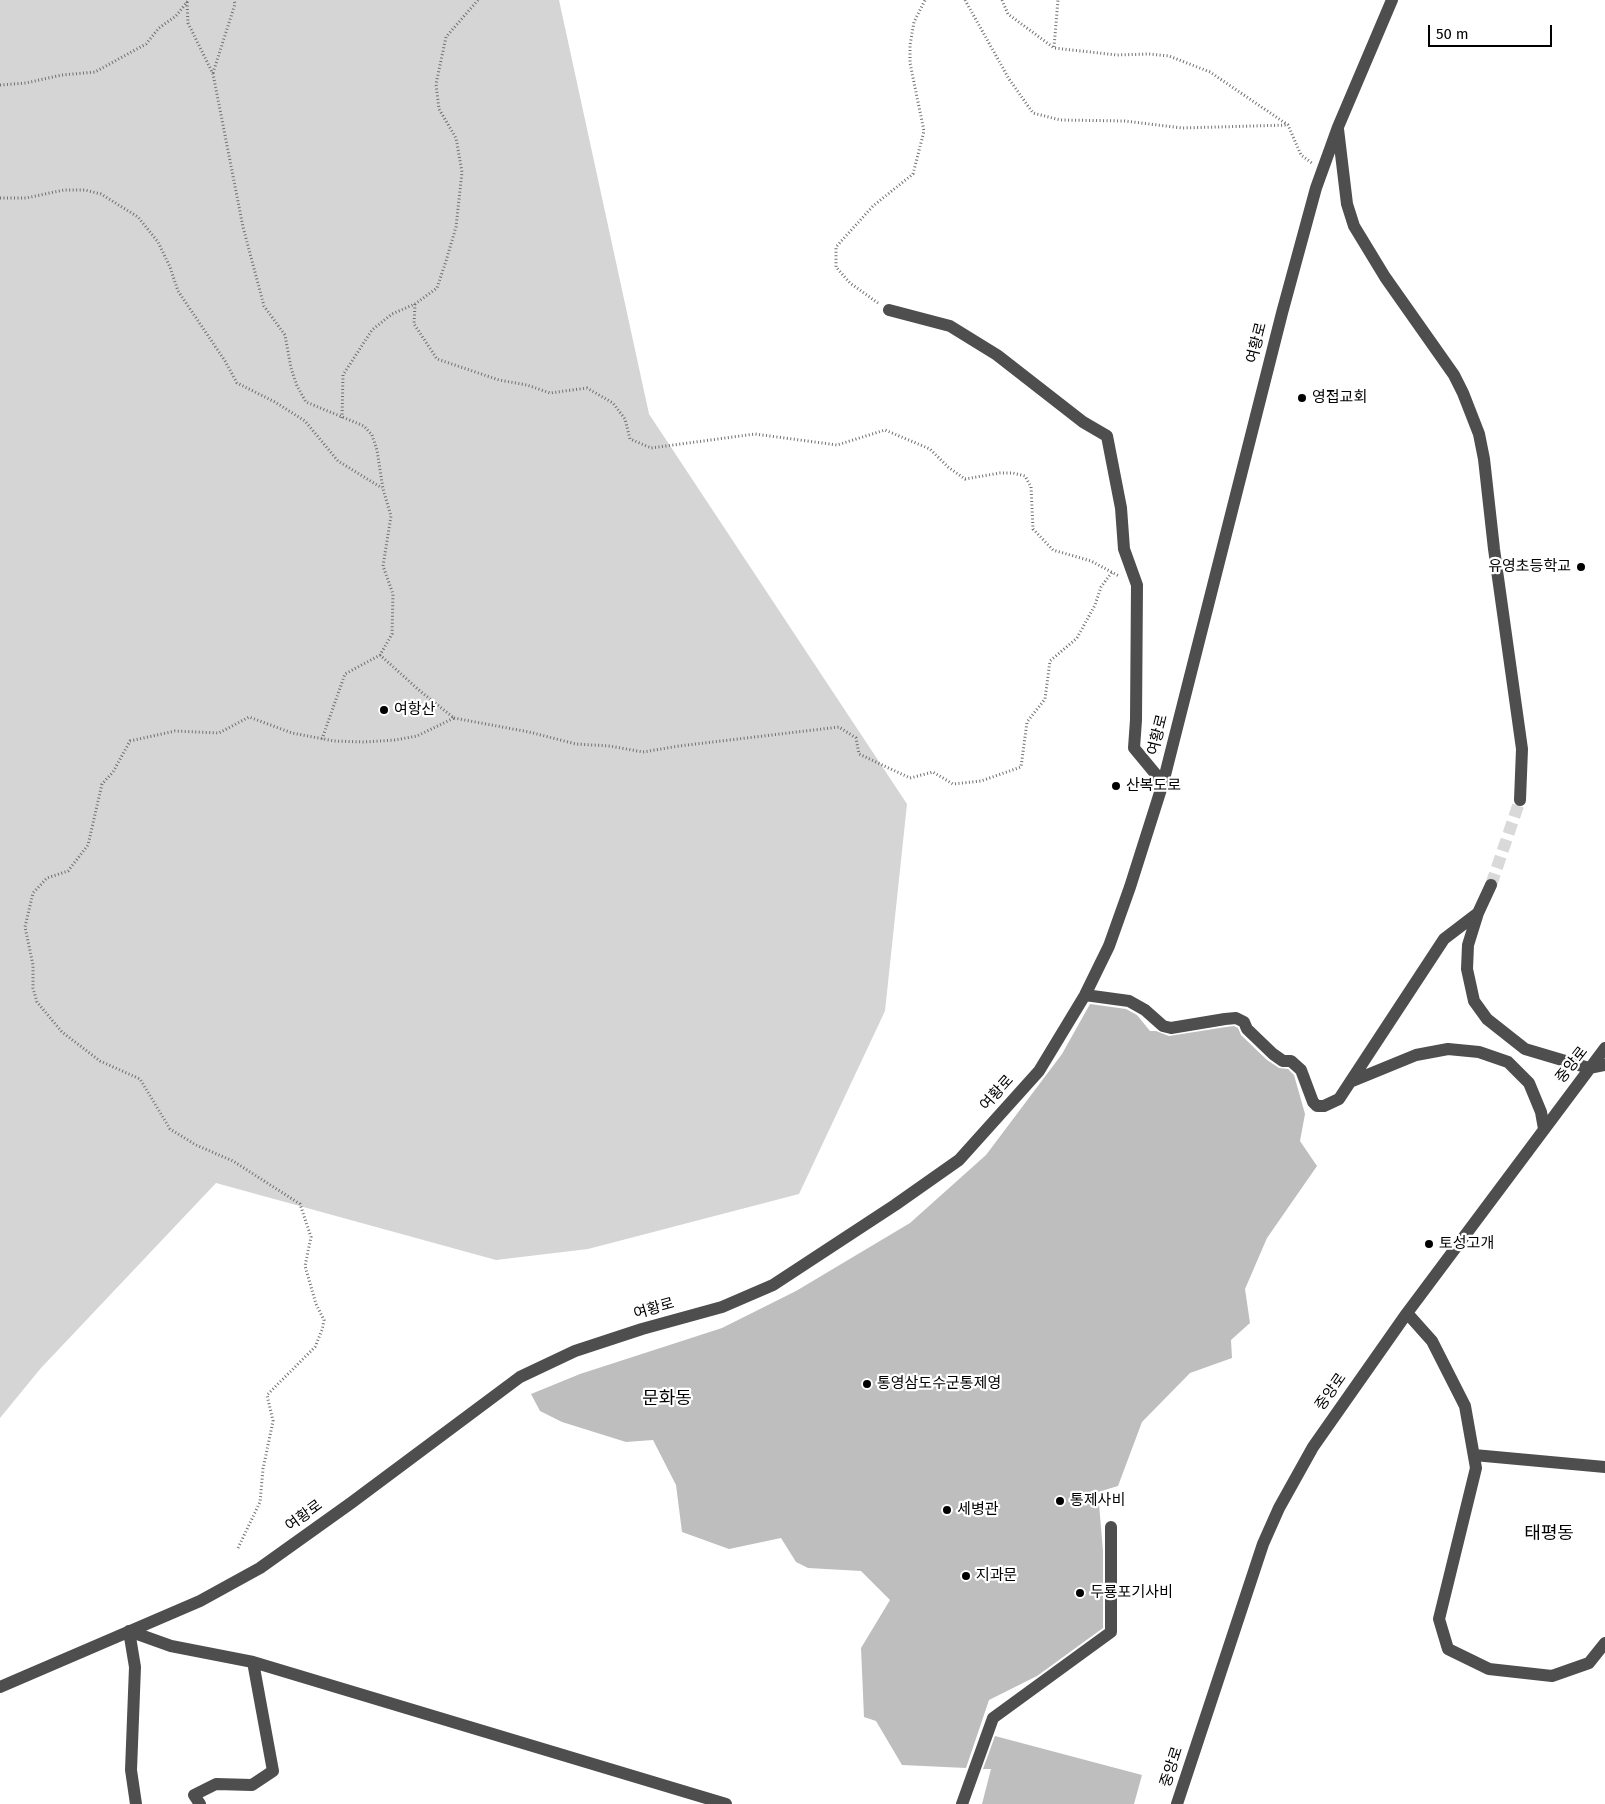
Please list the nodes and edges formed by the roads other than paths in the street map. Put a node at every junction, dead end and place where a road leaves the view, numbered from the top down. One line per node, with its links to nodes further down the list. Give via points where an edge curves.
1 (1392, 0): 2 (street, 여황로)
2 (1338, 127): 4 (street, 여황로, via 1322,171 1282,313); 5 (street, via 1347,204 1354,226 1385,277 1454,375 1479,434 1522,749)
3 (889, 310): 4 (street, via 950,326 997,355 1083,422 1108,436 1121,508 1124,549 1137,586 1134,748)
4 (1163, 783): 8 (street, 여황로, via 1110,946)
5 (1520, 800)
6 (1491, 884): 7 (street)
7 (1478, 914): 11 (street, via 1468,945 1467,969 1474,1001 1487,1019 1524,1049); 12 (street, via 1444,940)
8 (1085, 995): 12 (street, via 1129,1001 1163,1026 1171,1028 1236,1018 1244,1022 1273,1054 1284,1061 1291,1061 1301,1070 1317,1106 1339,1099); 18 (street, 여황로, via 1039,1071 959,1160 895,1205 773,1285 722,1307 575,1351 520,1376 260,1568 200,1601)
9 (1605, 1048): 11 (street, 중앙로)
10 (1605, 1065): 11 (street)
11 (1589, 1068): 13 (street, 중앙로)
12 (1350, 1082): 13 (street, via 1416,1055 1448,1048 1479,1052 1508,1062 1529,1083)
13 (1544, 1129): 14 (street, 중앙로)
14 (1407, 1313): 15 (street, via 1432,1341 1465,1406); 26 (street, 중앙로, via 1313,1446 1279,1508 1263,1544)
15 (1474, 1455): 16 (street); 19 (street, via 1476,1468 1439,1619 1448,1649 1489,1669 1552,1676 1590,1663)
16 (1605, 1467)
17 (1111, 1527): 25 (street, via 1111,1632 993,1718)
18 (129, 1631): 20 (street, via 170,1646); 21 (street, 여황로); 22 (street, via 135,1667 131,1770)
19 (1605, 1643)
20 (253, 1662): 23 (street, via 274,1771 252,1785 216,1784 194,1795); 24 (street)
21 (0, 1687)
22 (136, 1804)
23 (200, 1804)
24 (726, 1804)
25 (962, 1804)
26 (1177, 1804)

